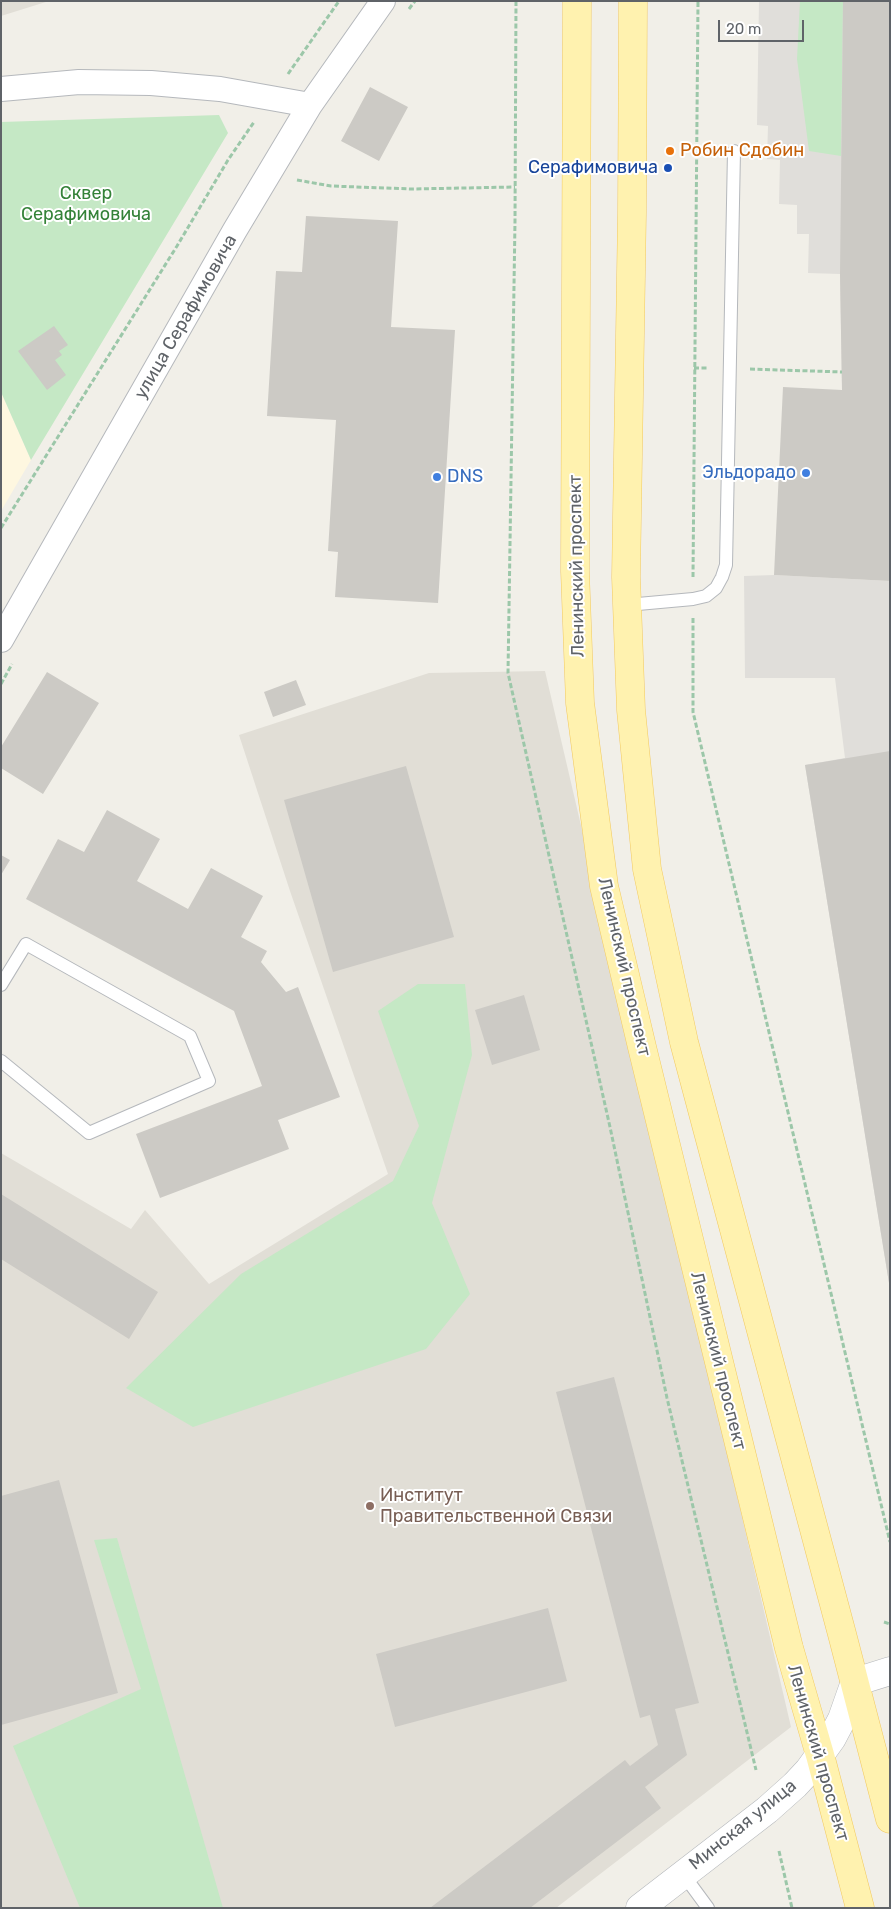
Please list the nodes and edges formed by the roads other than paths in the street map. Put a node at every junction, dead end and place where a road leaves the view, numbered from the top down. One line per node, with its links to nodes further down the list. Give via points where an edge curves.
1 (383, 1): 5 (street, улица Серафимовича)
2 (577, 1): 13 (main road, Ленинский проспект, via 576,580 580,703 603,877 784,1629)
3 (633, 1): 7 (main road)
4 (1, 89): 5 (street, via 80,82 150,83 220,89)
5 (310, 105): 8 (street, улица Серафимовича)
6 (734, 151): 7 (lane, via 726,565 716,588 706,596)
7 (627, 605): 12 (main road, via 631,710 649,878 684,1042)
8 (1, 640)
9 (1, 985): 10 (lane, via 26,944 190,1036 208,1082 89,1133)
10 (1, 1061)
11 (890, 1672): 12 (street)
12 (854, 1682): 13 (street, Минская улица, via 842,1718); 14 (main road)
13 (820, 1755): 15 (street, Минская улица, via 795,1785 767,1810); 18 (main road, Ленинский проспект)
14 (890, 1819)
15 (683, 1874): 16 (street, Минская улица); 17 (lane)
16 (640, 1908)
17 (708, 1908)
18 (860, 1908)

